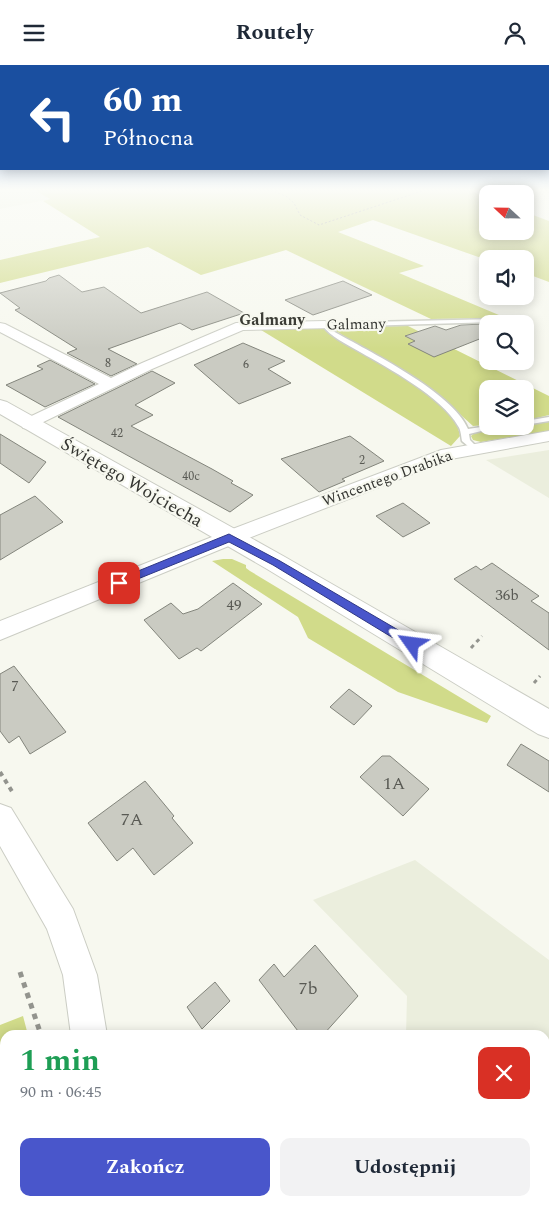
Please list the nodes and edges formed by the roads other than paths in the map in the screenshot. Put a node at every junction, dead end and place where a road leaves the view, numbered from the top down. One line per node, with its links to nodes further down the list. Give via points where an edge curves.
1 (479, 320): 2 (lane, Galmany)
2 (325, 325): 4 (street, Galmany, via 242,326); 10 (lane, via 331,332 438,399 456,417)
3 (0, 327): 4 (street)
4 (111, 384): 8 (street, Galmany)
5 (0, 406): 8 (street, Świętego Wojciecha)
6 (549, 419): 7 (lane)
7 (534, 422)
8 (29, 424): 13 (street, Świętego Wojciecha)
9 (479, 429): 10 (lane)
10 (465, 432): 12 (lane, via 466,441)
11 (549, 436): 12 (street, Wincentego Drabika)
12 (475, 449): 13 (street, Wincentego Drabika, via 416,465)
13 (229, 538): 14 (street, Wincentego Drabika); 15 (street, Świętego Wojciecha)
14 (0, 631)
15 (549, 725)
16 (0, 818): 17 (street, via 61,921 80,975)
17 (88, 1030)

